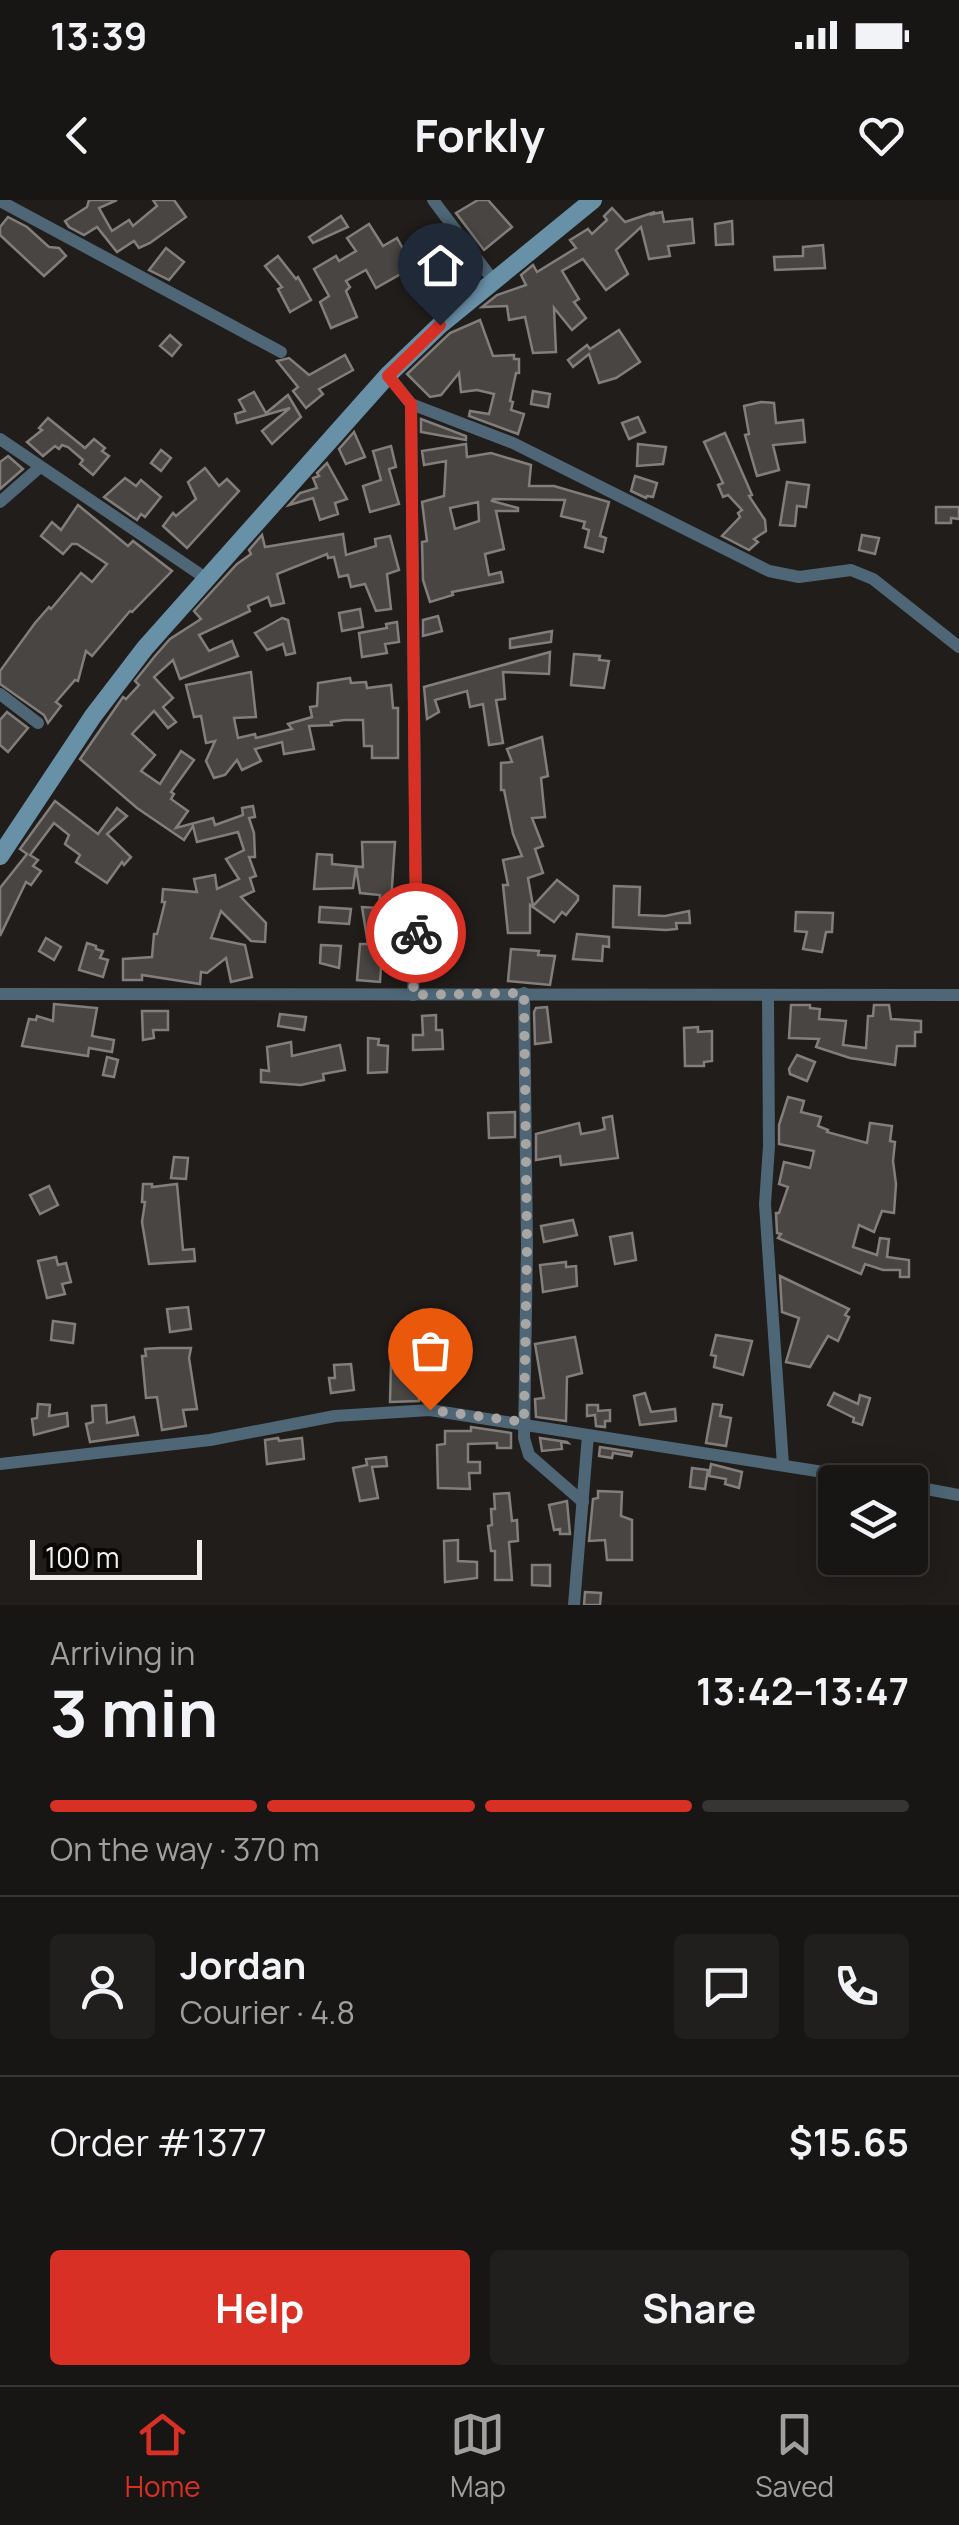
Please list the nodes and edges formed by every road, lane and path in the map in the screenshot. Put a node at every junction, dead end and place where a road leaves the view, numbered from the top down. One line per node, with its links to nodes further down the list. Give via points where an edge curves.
1 (0, 200): 5 (street)
2 (433, 200): 4 (street)
3 (593, 200): 4 (main road)
4 (493, 280): 6 (main road)
5 (281, 352)
6 (388, 376): 7 (street); 11 (main road)
7 (411, 404): 12 (street, via 513,443 769,571 800,577 851,570); 19 (street)
8 (0, 439): 9 (street)
9 (40, 467): 10 (street); 11 (street)
10 (0, 502)
11 (207, 579): 15 (main road, via 145,648)
12 (959, 647)
13 (0, 694): 14 (street)
14 (38, 723)
15 (5, 835): 16 (main road)
16 (0, 856)
17 (524, 993): 19 (street); 21 (street); 22 (street)
18 (0, 994): 19 (street)
19 (413, 995)
20 (959, 995): 21 (street)
21 (768, 997): 25 (street, via 765,1204)
22 (524, 1422): 23 (street); 24 (street, via 430,1410 335,1416 210,1440); 29 (street, via 529,1455)
23 (588, 1435): 25 (street); 29 (street)
24 (0, 1464)
25 (783, 1465): 26 (street)
26 (818, 1471)
27 (928, 1489): 28 (street)
28 (959, 1495)
29 (583, 1502): 30 (street)
30 (574, 1605)

